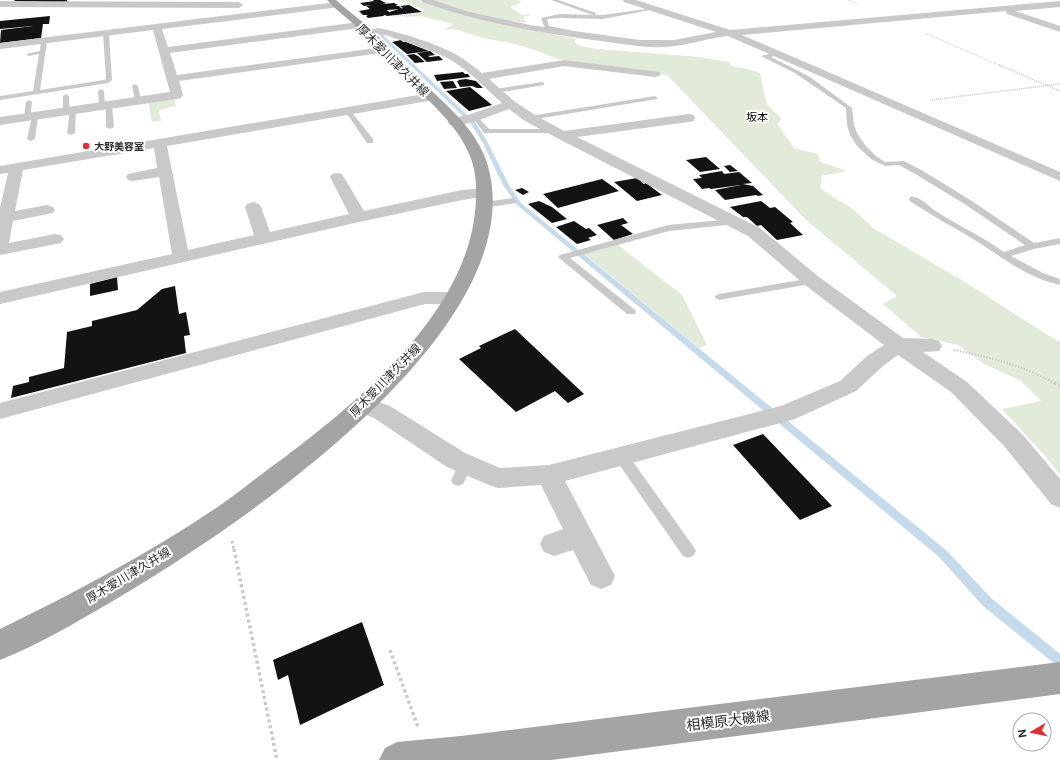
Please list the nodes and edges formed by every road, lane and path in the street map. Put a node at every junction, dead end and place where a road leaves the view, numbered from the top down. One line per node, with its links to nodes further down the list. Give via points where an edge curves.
1 (425, 0): 19 (street, via 485,19)
2 (553, 0): 12 (lane)
3 (627, 0): 10 (street)
4 (848, 0): 13 (path)
5 (983, 2): 11 (street)
6 (0, 4): 7 (street)
7 (249, 4): 8 (street)
8 (331, 4): 14 (street); 15 (main road, 厚木愛川津久井線)
9 (1060, 4): 11 (street)
10 (654, 9): 12 (lane); 18 (street)
11 (1003, 9): 13 (street); 16 (street)
12 (603, 17): 19 (lane, via 544,18 547,27)
13 (893, 19): 18 (street); 35 (path)
14 (157, 28): 17 (street); 23 (street)
15 (364, 29): 22 (main road, 厚木愛川津久井線); 23 (street); 30 (street, via 388,33 441,51)
16 (1060, 29)
17 (106, 33): 20 (street); 39 (lane, via 104,45 109,80)
18 (731, 34): 19 (street, via 666,44); 26 (street)
19 (575, 35)
20 (44, 41): 21 (street); 24 (lane)
21 (0, 46)
22 (384, 50): 27 (street); 41 (main road, 厚木愛川津久井線)
23 (163, 51): 31 (street)
24 (42, 52): 25 (lane); 39 (lane)
25 (29, 54)
26 (776, 54): 47 (street); 78 (lane, via 764,56 798,72 850,109 852,130 862,148 885,165 901,163 926,177 970,203)
27 (311, 60): 28 (street); 31 (street)
28 (320, 71)
29 (655, 74): 30 (street, via 564,63)
30 (480, 77): 37 (street)
31 (172, 79): 44 (street, via 177,94)
32 (542, 84): 37 (lane)
33 (1060, 84): 35 (path)
34 (135, 86): 44 (lane)
35 (1047, 86): 38 (path); 47 (path)
36 (101, 91): 48 (lane)
37 (495, 91): 46 (street)
38 (1060, 91)
39 (36, 93): 42 (lane)
40 (66, 96): 49 (lane)
41 (430, 97): 50 (street); 54 (main road, 厚木愛川津久井線)
42 (0, 98)
43 (655, 98): 52 (lane, via 642,98)
44 (138, 100): 48 (street)
45 (29, 102): 51 (lane)
46 (510, 104): 52 (street); 54 (street)
47 (893, 104): 66 (street)
48 (105, 105): 49 (street); 56 (lane)
49 (69, 111): 51 (street); 57 (lane)
50 (348, 111): 60 (lane); 61 (street)
51 (31, 116): 55 (street); 59 (lane)
52 (530, 118): 58 (street)
53 (689, 118): 58 (street)
54 (466, 119): 58 (lane, via 487,131); 67 (main road, 厚木愛川津久井線, via 472,145 481,166)
55 (0, 121)
56 (110, 127)
57 (71, 133)
58 (558, 133): 74 (street)
59 (31, 139)
60 (370, 141)
61 (160, 143): 62 (street); 63 (street)
62 (8, 169): 72 (street)
63 (165, 171): 64 (street); 81 (street)
64 (133, 177)
65 (337, 177): 73 (street)
66 (1060, 178)
67 (484, 199): 69 (lane); 73 (street, via 462,195); 85 (main road, 厚木愛川津久井線, via 478,244)
68 (913, 199): 80 (lane)
69 (513, 201)
70 (253, 207): 76 (street)
71 (47, 210): 72 (street)
72 (5, 218): 79 (street)
73 (359, 218): 76 (street)
74 (731, 220): 82 (street, via 754,232); 87 (lane, via 668,228 563,257)
75 (55, 239): 79 (street)
76 (264, 239): 81 (street)
77 (1060, 241): 78 (lane)
78 (1032, 246): 80 (lane)
79 (0, 248)
80 (1004, 255): 83 (lane, via 1022,266)
81 (181, 257): 86 (street)
82 (812, 282): 84 (lane); 90 (street)
83 (1060, 282)
84 (719, 297)
85 (452, 298): 93 (main road, 厚木愛川津久井線, via 402,366); 94 (street, via 424,298)
86 (0, 299)
87 (619, 303): 88 (lane); 89 (lane)
88 (609, 307)
89 (631, 312)
90 (898, 345): 91 (street); 95 (street, via 875,361 848,386 777,415); 97 (street, via 959,387 1013,440)
91 (932, 346): 92 (path, via 990,356)
92 (1060, 386)
93 (365, 405): 96 (street, via 382,412 456,460 462,472 498,478); 98 (main road, 厚木愛川津久井線)
94 (0, 411)
95 (621, 456): 96 (street); 101 (lane)
96 (549, 475): 99 (street)
97 (1060, 497)
98 (227, 515): 103 (main road, 厚木愛川津久井線, via 114,585); 108 (path)
99 (580, 536): 100 (street); 102 (street)
100 (554, 544)
101 (688, 551)
102 (601, 576)
103 (0, 645)
104 (390, 650): 106 (path)
105 (1058, 684): 107 (main road, 相模原大磯線)
106 (429, 757): 107 (main road, 相模原大磯線); 109 (main road, 相模原大磯線)
107 (462, 757)
108 (277, 760)
109 (396, 760)

